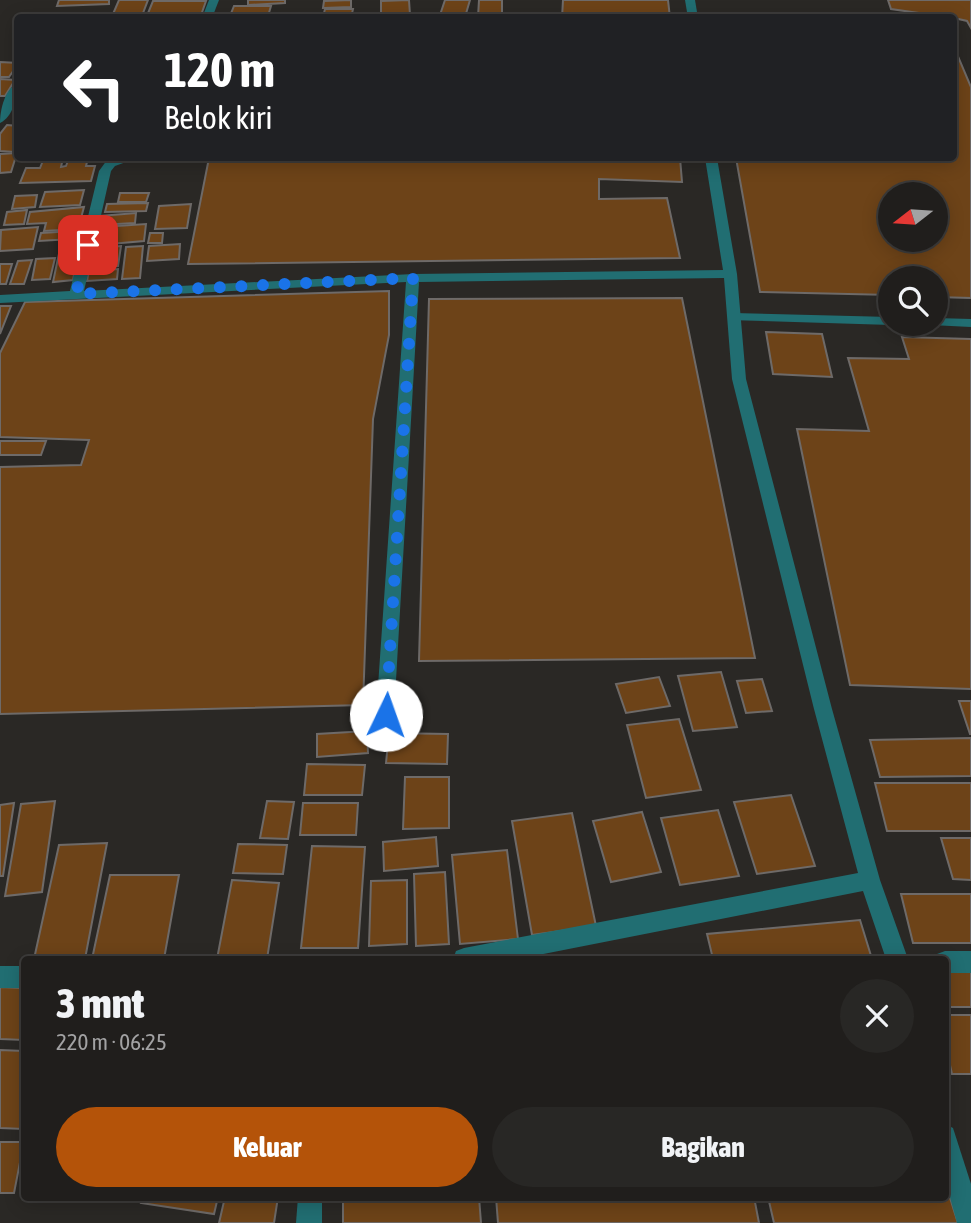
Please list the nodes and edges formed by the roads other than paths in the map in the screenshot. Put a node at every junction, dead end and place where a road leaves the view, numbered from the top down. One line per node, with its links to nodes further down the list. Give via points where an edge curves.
1 (14, 93): 2 (street)
2 (0, 120)
3 (119, 161): 7 (street, via 105,171)
4 (711, 161): 5 (street)
5 (730, 274): 6 (street); 9 (street)
6 (413, 278): 7 (street); 13 (street)
7 (76, 294): 8 (street)
8 (0, 299)
9 (733, 317): 10 (street); 14 (street, via 739,379)
10 (878, 321)
11 (948, 322): 12 (street)
12 (971, 323)
13 (386, 715)
14 (870, 880): 15 (street); 16 (street)
15 (479, 956)
16 (896, 956)
17 (949, 962): 18 (street)
18 (971, 962)
19 (0, 976): 20 (street)
20 (21, 977)
21 (949, 1150): 24 (street)
22 (310, 1201): 23 (street)
23 (309, 1223)
24 (970, 1223)

